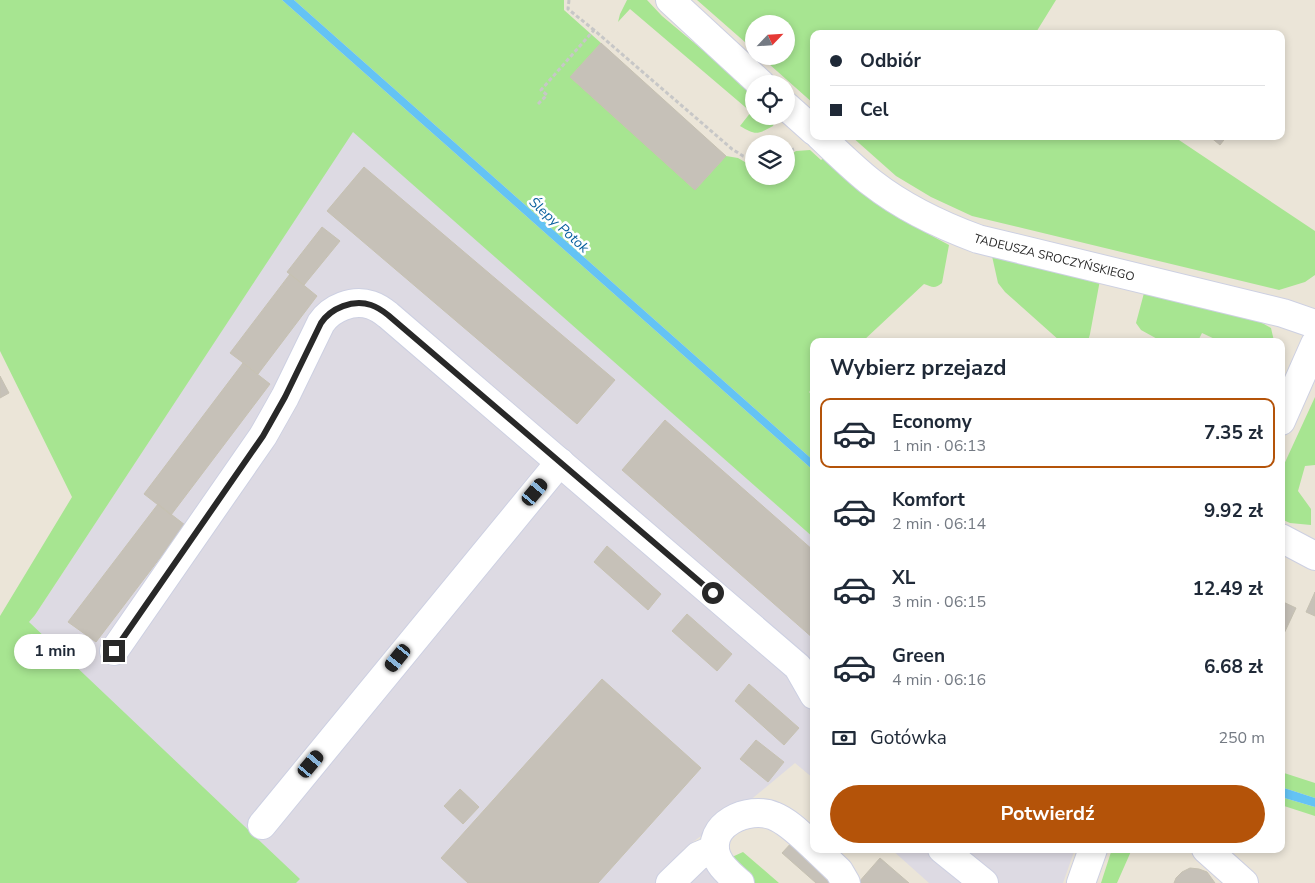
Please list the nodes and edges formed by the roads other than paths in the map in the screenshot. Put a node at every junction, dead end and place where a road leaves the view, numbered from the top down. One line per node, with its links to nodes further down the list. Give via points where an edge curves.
1 (670, 0): 2 (street)
2 (751, 75)
3 (795, 114): 4 (street)
4 (810, 127)
5 (824, 140): 6 (street, TADEUSZA SROCZYŃSKIEGO, via 890,196 924,217 961,233 1284,313)
6 (1315, 324)
7 (1315, 344): 8 (street)
8 (1285, 412)
9 (560, 462): 12 (street, via 388,315 361,303 334,310 321,323 263,436); 13 (street, via 798,667); 14 (street)
10 (1285, 540): 11 (street)
11 (1315, 556)
12 (114, 651)
13 (810, 688)
14 (262, 825)
15 (810, 844): 16 (street, via 788,824 764,813 746,815 727,823 718,831)
16 (715, 849): 21 (street, via 698,856); 22 (street, via 717,859)
17 (820, 853): 23 (street, via 839,871)
18 (947, 853): 24 (street)
19 (1092, 853): 25 (street)
20 (1210, 853): 26 (street)
21 (670, 883)
22 (740, 883)
23 (846, 883)
24 (984, 883)
25 (1081, 883)
26 (1244, 883)

